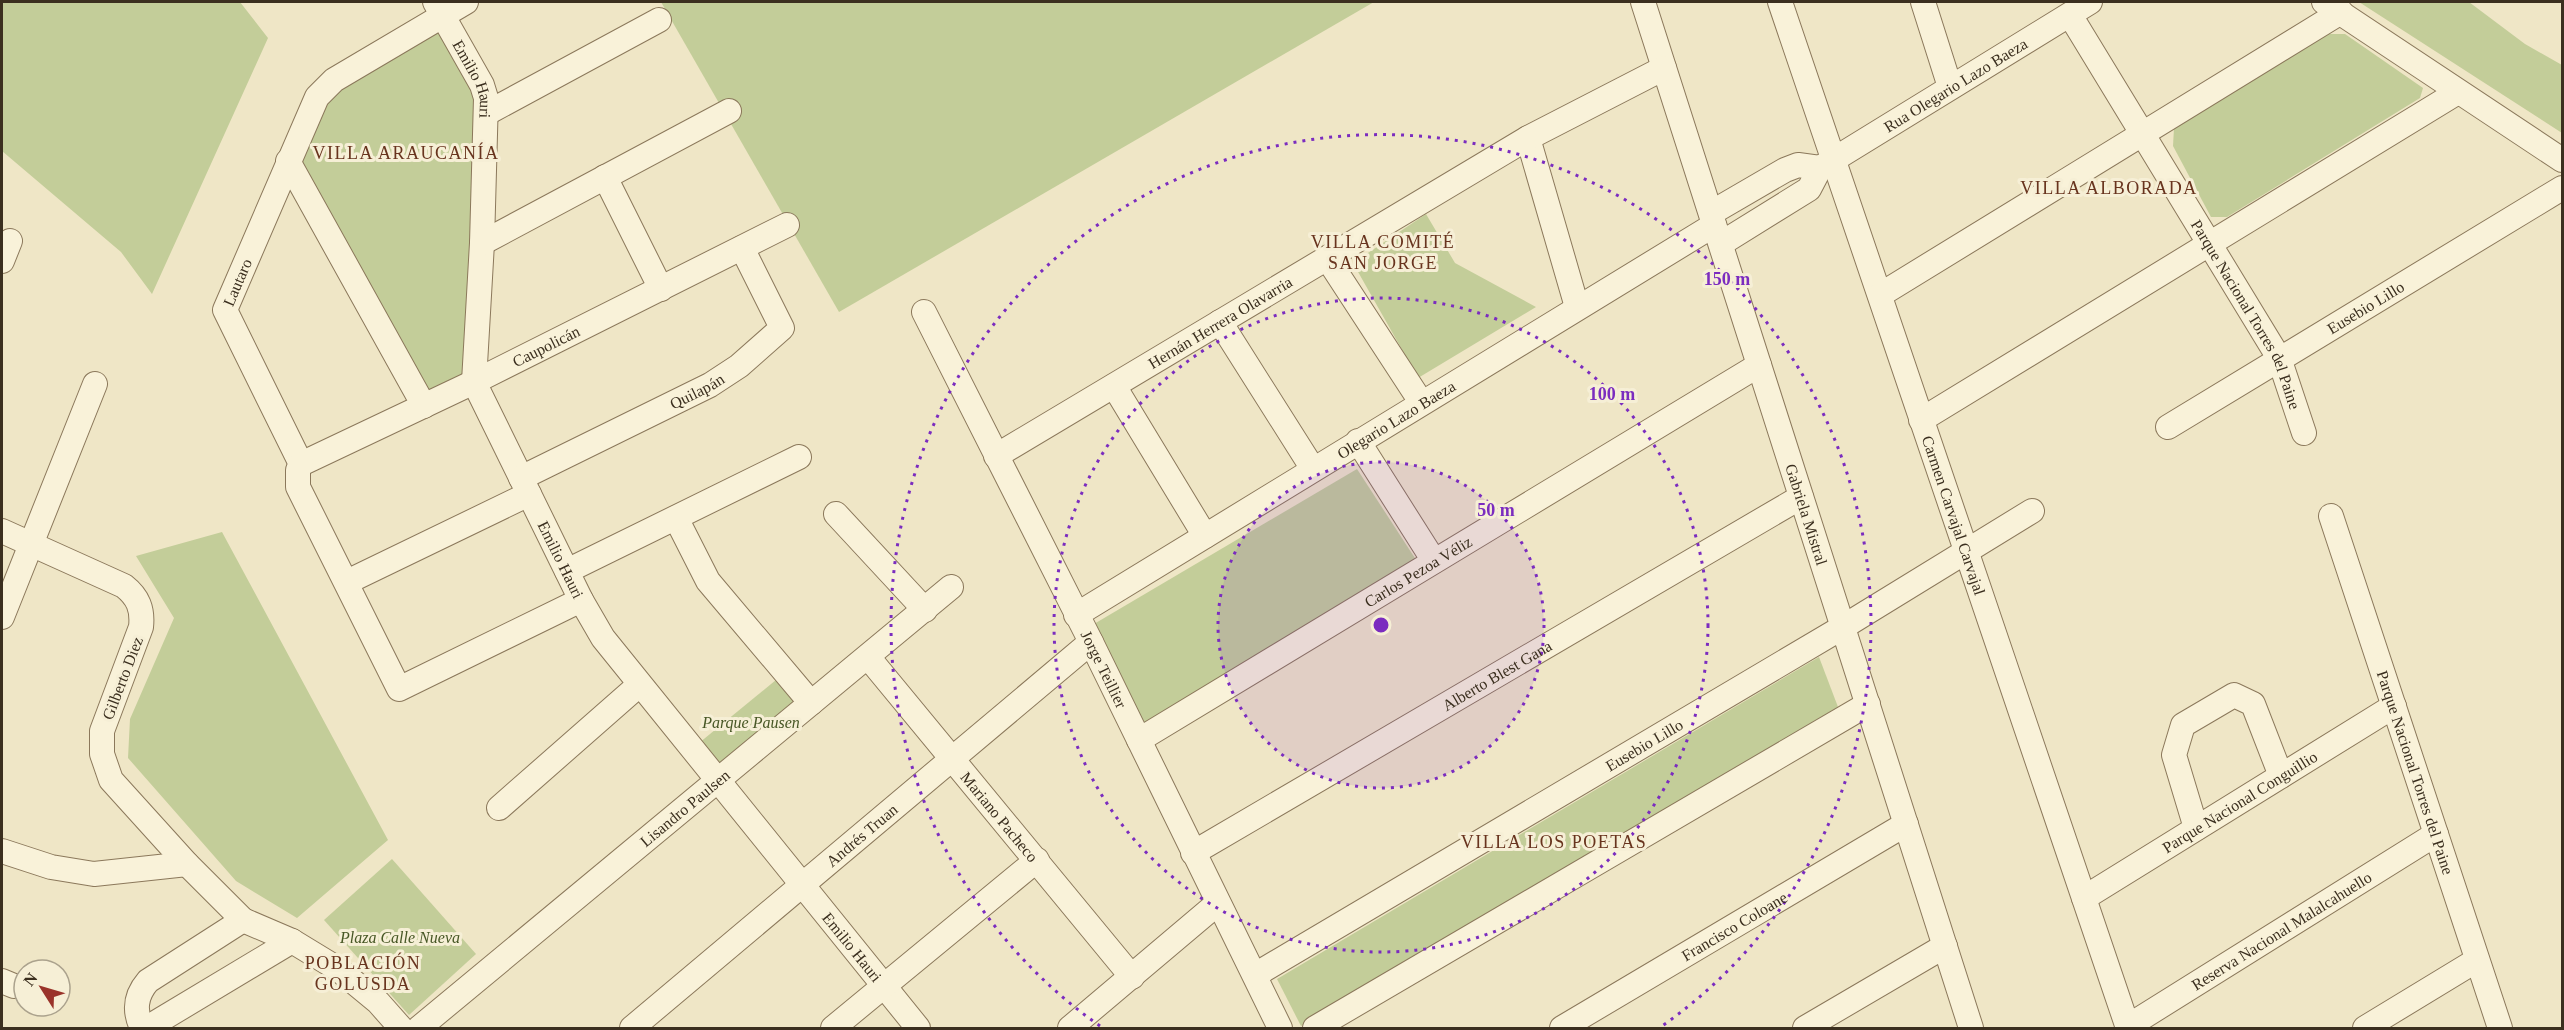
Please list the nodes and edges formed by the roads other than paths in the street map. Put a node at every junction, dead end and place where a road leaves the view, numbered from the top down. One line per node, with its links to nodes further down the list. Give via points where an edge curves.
1 (466, 2): 7 (street, Lautaro)
2 (1643, 2): 10 (street, Gabriela Mistral)
3 (1780, 2): 19 (street, Carmen Carvajal Carvajal)
4 (1923, 2): 11 (street)
5 (2090, 2): 8 (street, Rua Olegario Lazo Baeza)
6 (2333, 7): 12 (street); 15 (street)
7 (439, 8): 14 (street, Emilio Hauri, via 482,85); 18 (street, Lautaro, via 325,87 310,110)
8 (2070, 15): 11 (street, Rua Olegario Lazo Baeza); 15 (street, Parque Nacional Torres del Paine)
9 (659, 20): 14 (street)
10 (1664, 68): 16 (street, Hernán Herrera Olavarria); 23 (street, Gabriela Mistral)
11 (1950, 87): 19 (street, Rua Olegario Lazo Baeza)
12 (2458, 92): 17 (street); 25 (street)
13 (729, 111): 20 (street)
14 (487, 113): 24 (street, Emilio Hauri)
15 (2142, 134): 25 (street, Parque Nacional Torres del Paine); 29 (street)
16 (1528, 138): 27 (street, Hernán Herrera Olavarria); 30 (street)
17 (2562, 160)
18 (288, 161): 39 (street); 46 (street, Lautaro, via 225,310)
19 (1826, 164): 23 (street, Rua Olegario Lazo Baeza, via 1809,189); 23 (street, via 1798,165 1785,170); 29 (street, Carmen Carvajal Carvajal)
20 (605, 177): 24 (street); 28 (street)
21 (2562, 188): 33 (street, Eusebio Lillo)
22 (787, 225): 26 (street, Caupolicán)
23 (1716, 227): 30 (street, Olegario Lazo Baeza); 34 (street, Gabriela Mistral)
24 (482, 243): 35 (street, Emilio Hauri)
25 (2210, 244): 33 (street, Parque Nacional Torres del Paine); 40 (street)
26 (742, 248): 28 (street, Caupolicán); 48 (street, Quilapán, via 782,328 711,385)
27 (1327, 258): 32 (street, Hernán Herrera Olavarria); 38 (street)
28 (661, 289): 35 (street, Caupolicán)
29 (1880, 295): 40 (street, Carmen Carvajal Carvajal)
30 (1577, 307): 38 (street, Olegario Lazo Baeza)
31 (924, 312): 44 (street, Jorge Teillier)
32 (1220, 322): 37 (street, Hernán Herrera Olavarria); 47 (street)
33 (2279, 358): 41 (street, Eusebio Lillo); 42 (street, Parque Nacional Torres del Paine)
34 (1759, 364): 49 (street, Gabriela Mistral); 58 (street, Carlos Pezoa Véliz)
35 (474, 382): 39 (street, Caupolicán); 48 (street, Emilio Hauri)
36 (95, 384): 56 (street)
37 (1114, 386): 44 (street, Hernán Herrera Olavarria); 55 (street)
38 (1421, 402): 43 (street, Olegario Lazo Baeza)
39 (424, 406): 46 (street, Caupolicán)
40 (1921, 420): 57 (street, Carmen Carvajal Carvajal)
41 (2168, 427)
42 (2304, 432)
43 (1358, 441): 47 (street, Olegario Lazo Baeza); 58 (street)
44 (996, 456): 64 (street, Jorge Teillier)
45 (799, 457): 53 (street)
46 (301, 464): 60 (street, Lautaro, via 298,487)
47 (1313, 469): 55 (street, Olegario Lazo Baeza)
48 (525, 486): 59 (street, Emilio Hauri); 60 (street, Quilapán)
49 (1801, 497): 66 (street, Gabriela Mistral); 82 (street, Alberto Blest Gana)
50 (2032, 511): 57 (street, Eusebio Lillo)
51 (836, 514): 63 (street)
52 (2331, 516): 72 (street, Parque Nacional Torres del Paine)
53 (676, 518): 59 (street); 70 (street, via 708,581)
54 (2, 531): 56 (street, Gilberto Diez)
55 (1205, 536): 64 (street, Olegario Lazo Baeza)
56 (31, 544): 65 (street); 84 (street, Gilberto Diez, via 115,582 138,600 142,618 139,635 105,719 102,754 111,780)
57 (1966, 551): 66 (street, Eusebio Lillo); 86 (street, Carmen Carvajal Carvajal)
58 (1434, 561): 73 (street, Carlos Pezoa Véliz)
59 (567, 571): 62 (street, Emilio Hauri)
60 (347, 582): 62 (street, Lautaro, via 399,688)
61 (951, 587): 63 (street, Lisandro Paulsen)
62 (581, 600): 69 (street, Emilio Hauri, via 603,638)
63 (925, 610): 68 (street, Lisandro Paulsen)
64 (1076, 615): 67 (street, Jorge Teillier)
65 (2, 617)
66 (1843, 627): 71 (street, Gabriela Mistral); 92 (street, Eusebio Lillo)
67 (1091, 642): 73 (street, Jorge Teillier); 74 (street, Andrés Truan)
68 (868, 657): 70 (street, Lisandro Paulsen); 74 (street, Mariano Pacheco)
69 (639, 685): 76 (street, Emilio Hauri); 77 (street)
70 (811, 703): 76 (street, Lisandro Paulsen)
71 (1868, 704): 78 (street, Gabriela Mistral); 105 (street)
72 (2394, 706): 75 (street, Parque Nacional Conguillio); 80 (street, Parque Nacional Torres del Paine)
73 (1139, 740): 82 (street, Jorge Teillier)
74 (953, 758): 83 (street, Mariano Pacheco); 85 (street, Andrés Truan)
75 (2281, 776): 79 (street, Parque Nacional Conguillio); 79 (street, via 2253,704 2234,695 2183,725 2174,755)
76 (719, 780): 85 (street, Emilio Hauri); 99 (street, Lisandro Paulsen)
77 (499, 808)
78 (1906, 824): 90 (street, Gabriela Mistral); 106 (street, Francisco Coloane)
79 (2196, 828): 86 (street, Parque Nacional Conguillio)
80 (2436, 834): 91 (street, Parque Nacional Torres del Paine); 95 (street, Reserva Nacional Malalcahuello)
81 (2, 851): 84 (street, via 51,867 94,874)
82 (1193, 853): 87 (street, Jorge Teillier)
83 (1037, 860): 93 (street, Mariano Pacheco); 94 (street)
84 (187, 864): 88 (street, Gilberto Diez)
85 (801, 886): 94 (street, Emilio Hauri); 100 (street, Andrés Truan)
86 (2084, 898): 95 (street, Carmen Carvajal Carvajal)
87 (1218, 903): 92 (street, Jorge Teillier); 93 (street)
88 (243, 920): 89 (street); 96 (street, via 148,981 137,996 137,1018)
89 (292, 941): 97 (street); 98 (street, via 360,986)
90 (1945, 946): 107 (street); 108 (street, Gabriela Mistral)
91 (2477, 960): 109 (street); 110 (street, Parque Nacional Torres del Paine)
92 (1255, 975): 104 (street, Jorge Teillier)
93 (1132, 977): 103 (street)
94 (884, 986): 101 (street); 102 (street, Emilio Hauri)
95 (2127, 1028)
96 (142, 1029)
97 (147, 1029)
98 (401, 1029)
99 (419, 1029)
100 (632, 1029)
101 (833, 1029)
102 (918, 1029)
103 (1070, 1029)
104 (1280, 1029)
105 (1315, 1029)
106 (1562, 1029)
107 (1805, 1029)
108 (1971, 1029)
109 (2365, 1029)
110 (2500, 1029)

